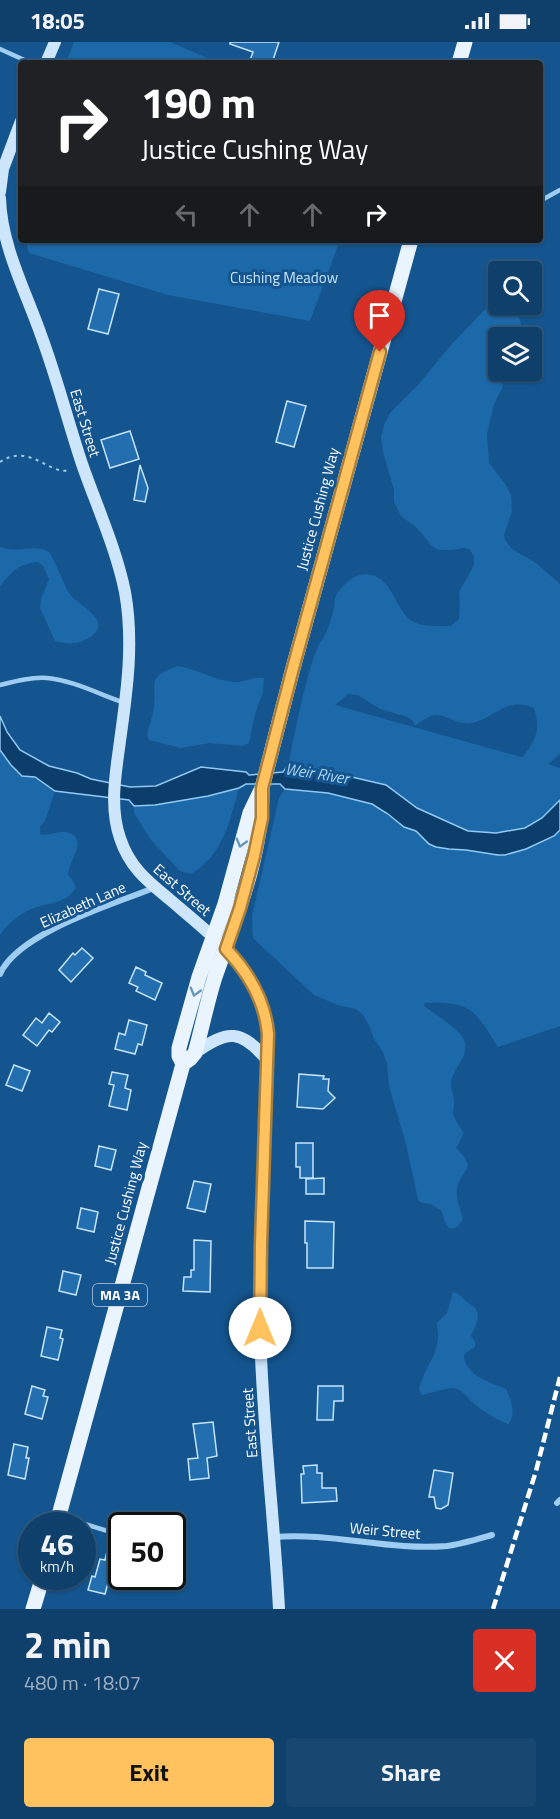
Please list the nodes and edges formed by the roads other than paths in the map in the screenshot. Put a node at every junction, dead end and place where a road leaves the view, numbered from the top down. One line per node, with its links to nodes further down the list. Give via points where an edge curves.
1 (55, 42): 5 (main road)
2 (465, 42): 6 (main road)
3 (0, 49): 4 (lane)
4 (24, 60)
5 (47, 60)
6 (460, 60)
7 (18, 129): 8 (main road)
8 (0, 186)
9 (560, 190): 11 (lane)
10 (0, 198): 14 (main road, East Street, via 12,255 125,592 130,650)
11 (543, 199)
12 (410, 243): 15 (main road, Justice Cushing Way / MA 3A)
13 (0, 685): 14 (lane, via 55,679)
14 (125, 703): 16 (main road, East Street, via 114,790 115,822 125,850)
15 (262, 788): 17 (main road, Justice Cushing Way / MA 3A, one-way to 17, via 250,813); 18 (main road, Justice Cushing Way / MA 3A, via 262,818 254,856)
16 (154, 888): 17 (main road, East Street); 19 (street, Elizabeth Lane, via 48,932 11,959)
17 (213, 937): 18 (main road, East Street); 22 (main road, Justice Cushing Way / MA 3A, one-way to 22, via 179,1048)
18 (226, 949): 20 (main road, Justice Cushing Way / MA 3A); 21 (main road, East Street, via 243,968 260,999 267,1025)
19 (0, 974)
20 (195, 1053): 21 (main road, via 217,1038 230,1035 251,1043); 22 (main road)
21 (268, 1061): 25 (main road, East Street, via 260,1328)
22 (183, 1064): 23 (main road, Justice Cushing Way / MA 3A)
23 (60, 1512)
24 (492, 1535): 25 (street, Weir Street, via 448,1546 315,1536)
25 (274, 1537): 28 (main road, East Street)
26 (38, 1590): 27 (main road)
27 (33, 1609)
28 (279, 1609)

